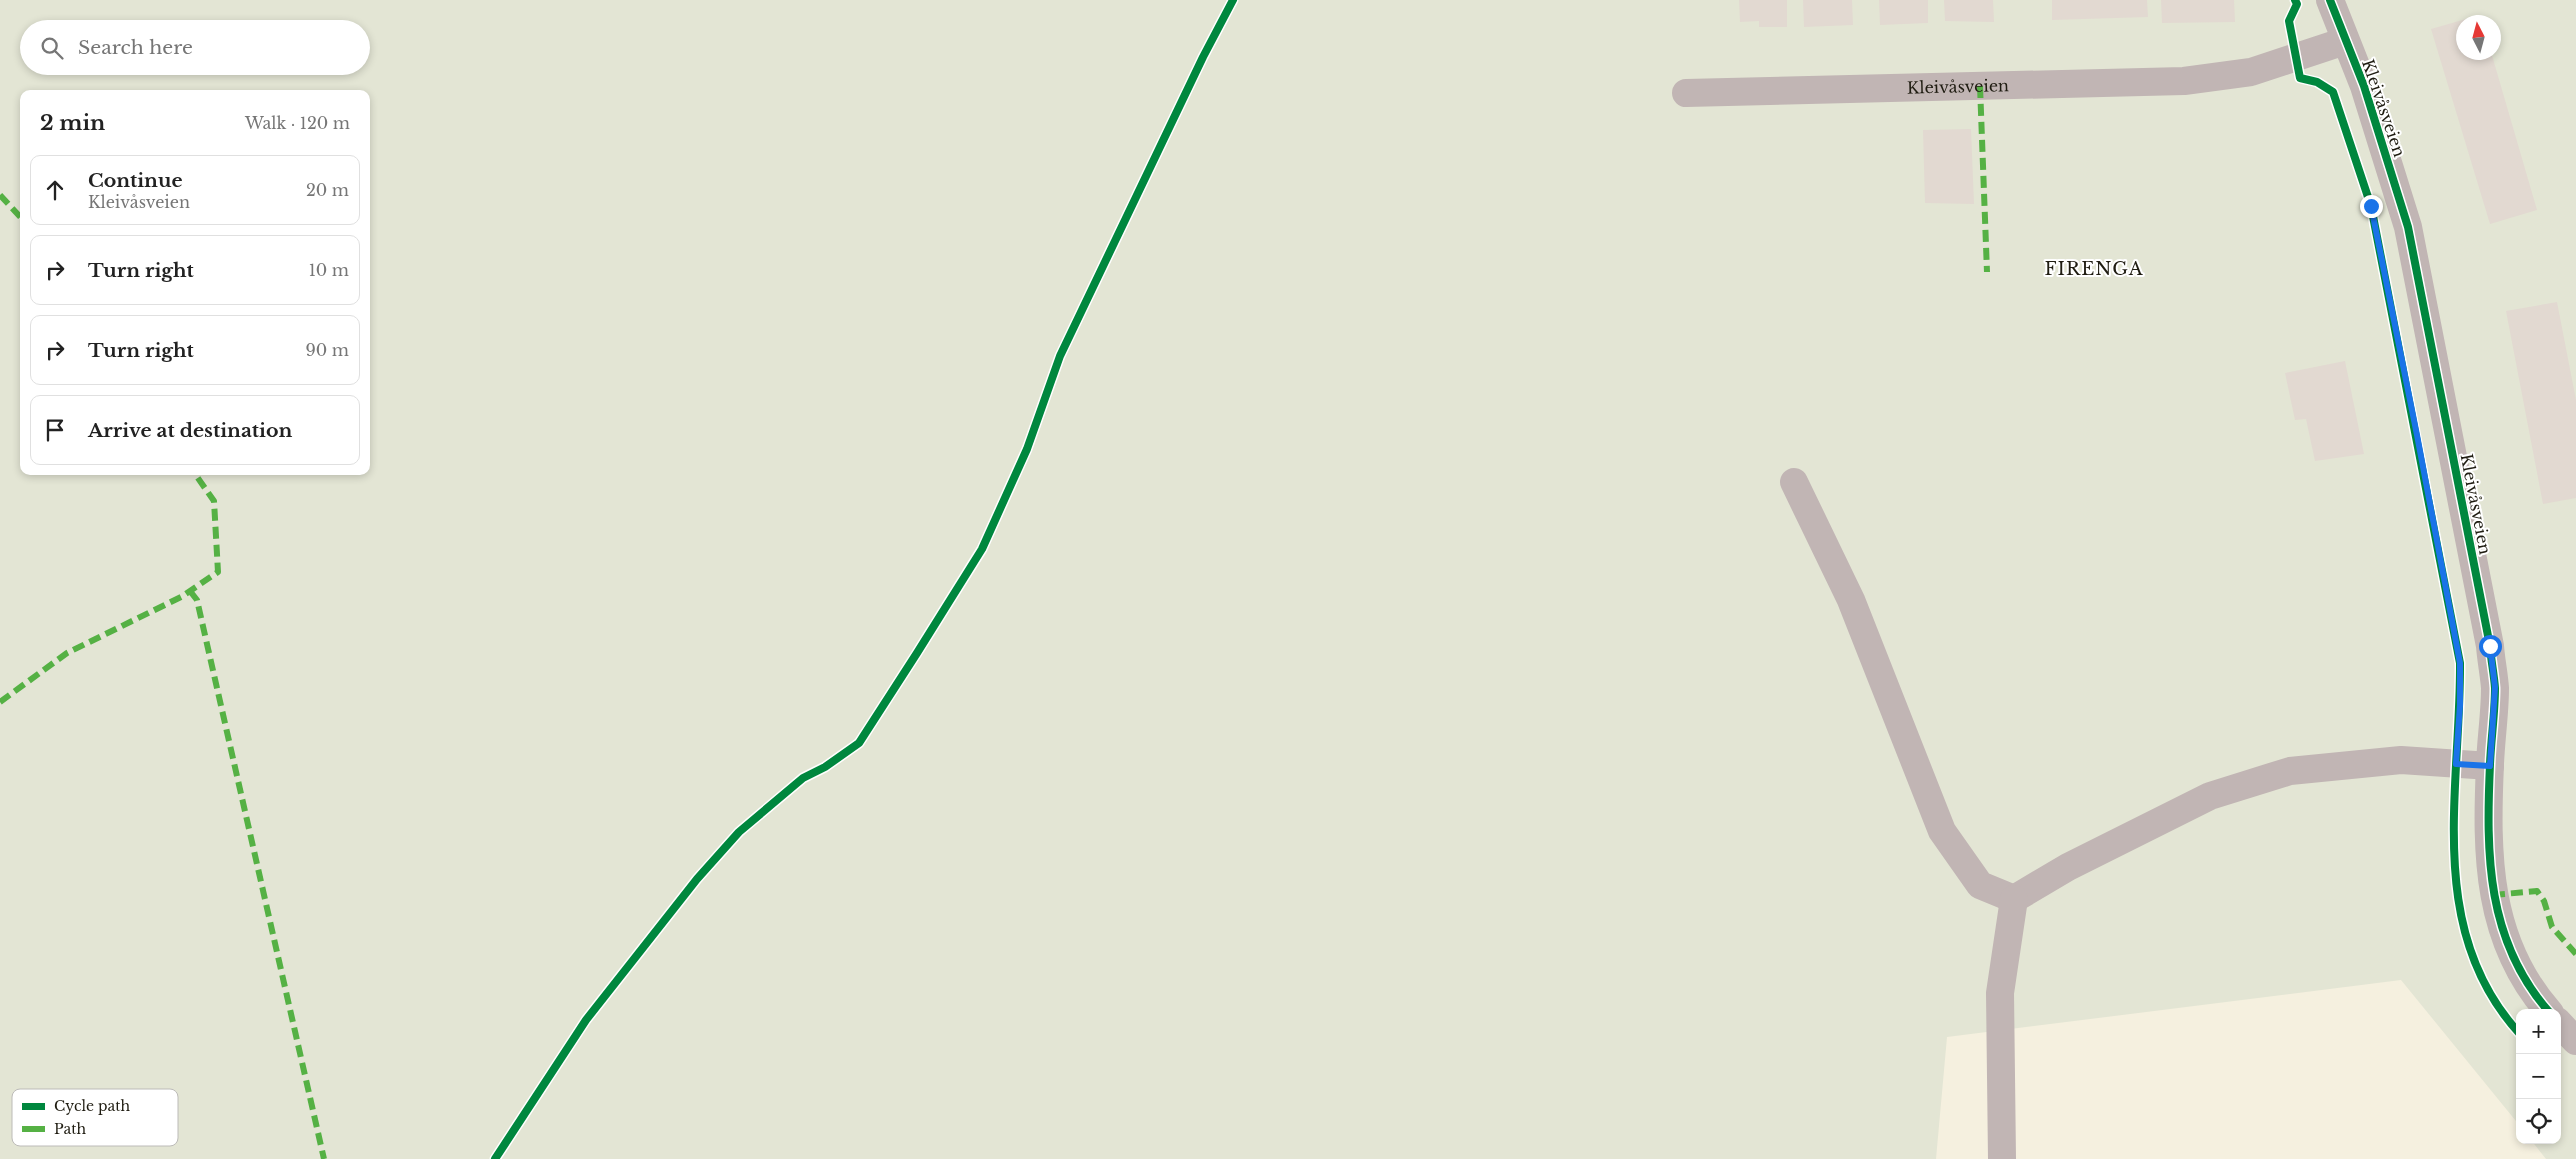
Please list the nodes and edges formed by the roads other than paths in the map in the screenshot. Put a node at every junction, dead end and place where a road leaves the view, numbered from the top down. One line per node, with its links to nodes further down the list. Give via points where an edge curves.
1 (2330, 0): 2 (street, Kleivåsveien)
2 (2345, 42): 3 (street, Kleivåsveien, via 2251,72 2184,82); 5 (street, Kleivåsveien, via 2364,86 2408,227 2490,646 2495,687)
3 (1686, 92)
4 (1794, 482): 6 (street, via 1851,600 1942,831 1980,885)
5 (2490, 766): 6 (street, via 2401,760 2290,771 2210,796 2068,867); 7 (street, Kleivåsveien, via 2493,896 2504,936 2524,978)
6 (2014, 899): 10 (street, via 2000,993)
7 (2547, 1009)
8 (2561, 1024): 9 (street)
9 (2576, 1041)
10 (2002, 1159)

